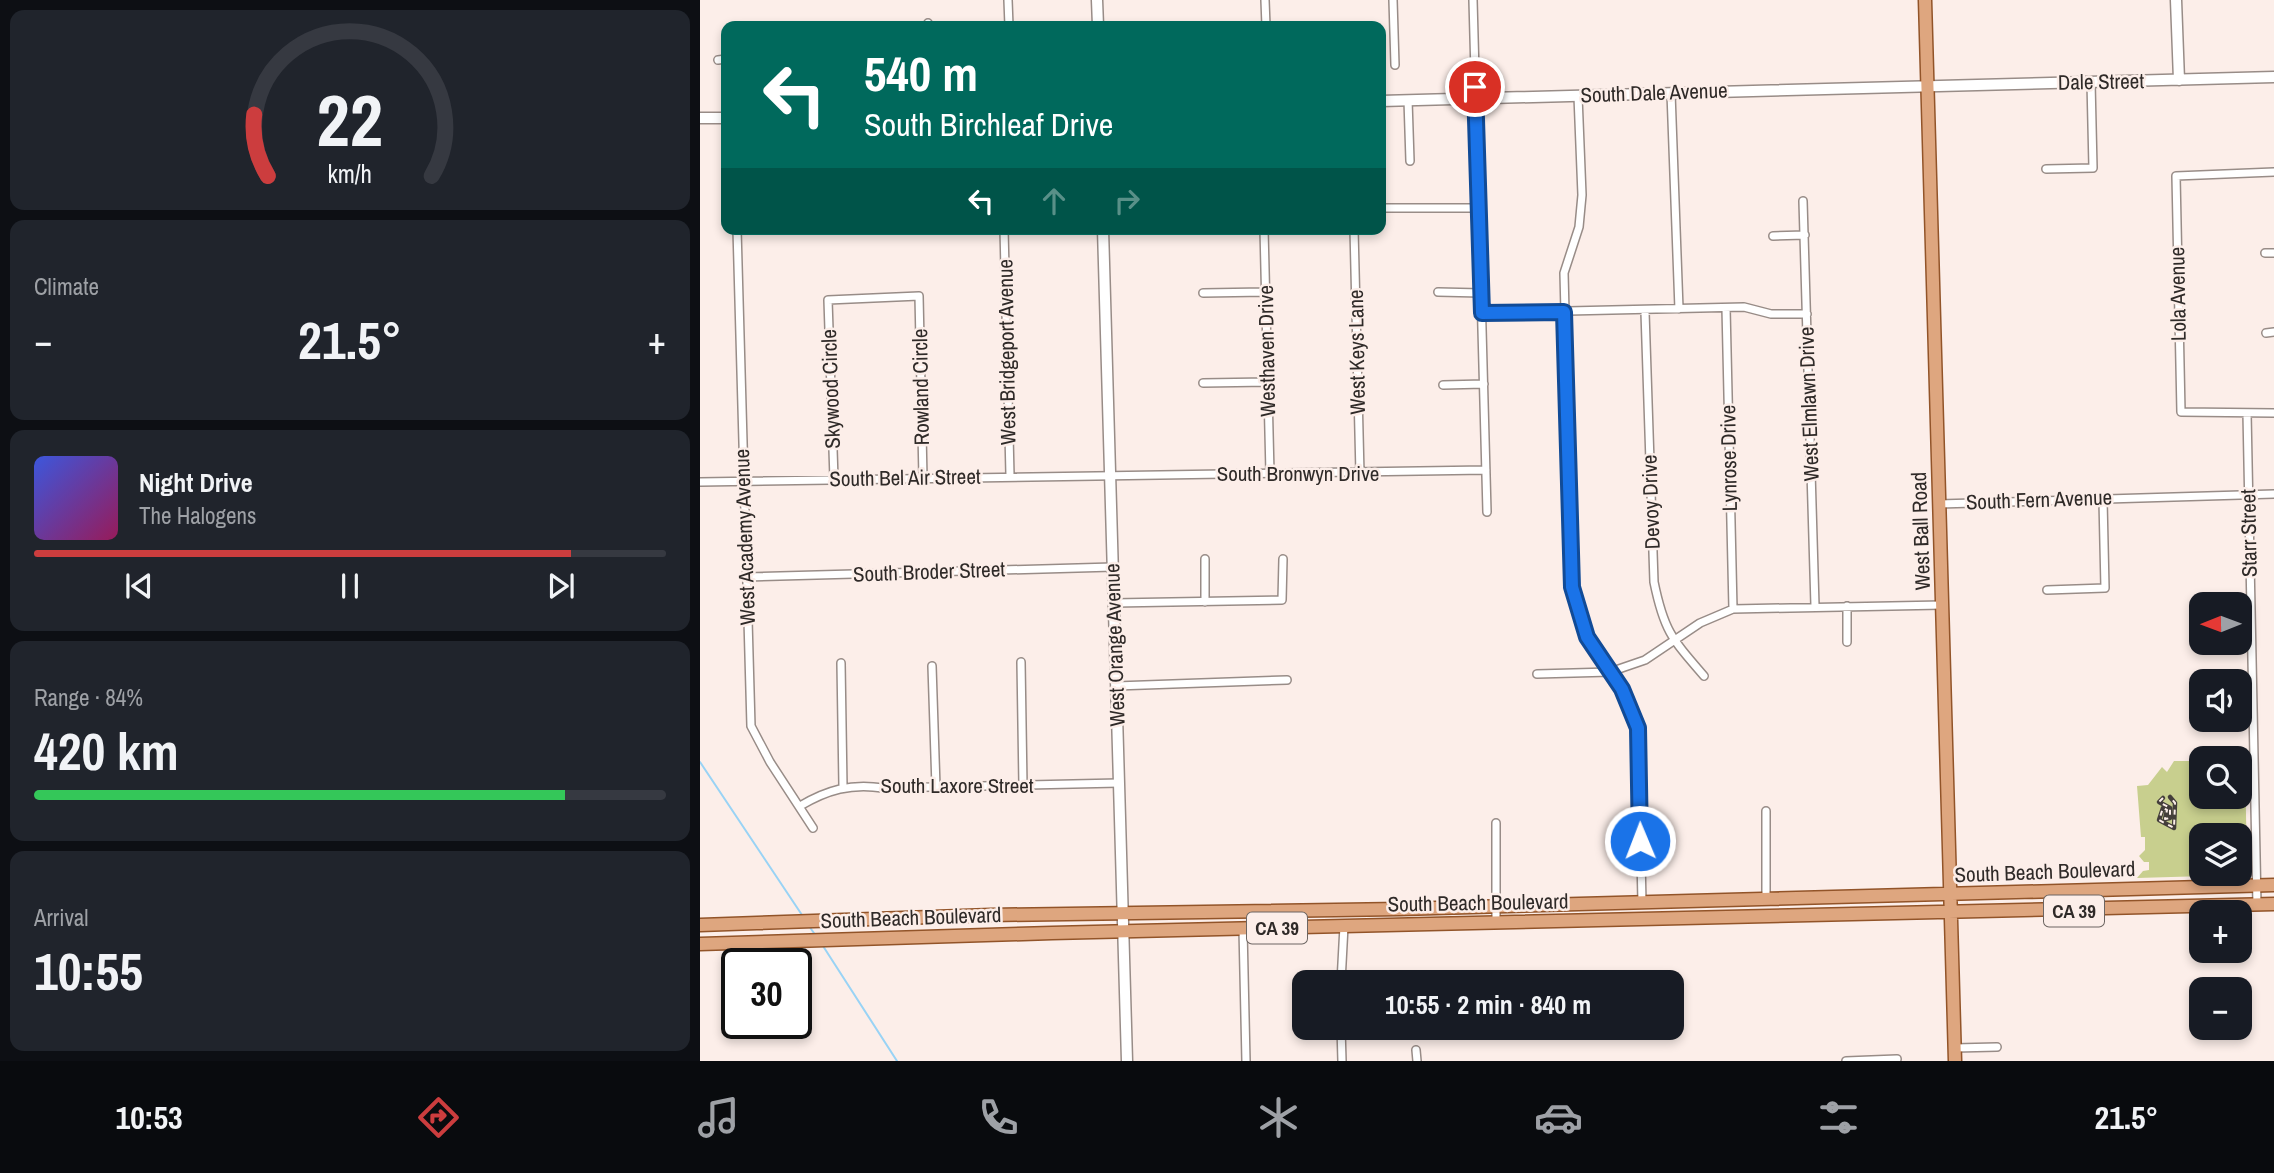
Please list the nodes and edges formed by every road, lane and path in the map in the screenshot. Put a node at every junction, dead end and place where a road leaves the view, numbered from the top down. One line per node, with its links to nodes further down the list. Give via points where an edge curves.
1 (1008, 0): 8 (street)
2 (1097, 0): 9 (street)
3 (1265, 0): 10 (street)
4 (1393, 0): 11 (street)
5 (1473, 0): 18 (street)
6 (1925, 0): 15 (main road, West Ball Road)
7 (2176, 0): 13 (street)
8 (1009, 21)
9 (1098, 21)
10 (1266, 21)
11 (1395, 65)
12 (2274, 77): 13 (street, Dale Street)
13 (2179, 80): 14 (street, Dale Street)
14 (2091, 82): 15 (street, Dale Street); 24 (street, via 2093,168)
15 (1927, 86): 16 (street, South Dale Avenue); 67 (main road, West Ball Road)
16 (1671, 93): 17 (street, South Dale Avenue); 44 (street)
17 (1578, 96): 18 (street, South Dale Avenue); 45 (street, via 1582,195 1579,227 1564,273)
18 (1476, 98): 19 (street, South Dale Avenue); 28 (street)
19 (1408, 100): 20 (street, South Dale Avenue); 23 (street)
20 (1386, 101)
21 (721, 117): 22 (street)
22 (700, 118)
23 (1410, 161)
24 (2046, 169)
25 (2274, 172): 53 (street, Lola Avenue, via 2176,176 2181,412)
26 (1803, 201): 34 (street, West Elmlawn Drive)
27 (1386, 208): 28 (street)
28 (1479, 208): 41 (street)
29 (737, 235): 62 (street, West Academy Avenue)
30 (1004, 235): 58 (street, West Bridgeport Avenue)
31 (1103, 235): 59 (street, West Orange Avenue)
32 (1264, 235): 38 (street, Westhaven Drive)
33 (1354, 235): 57 (street, West Keys Lane)
34 (1805, 235): 35 (street); 48 (street, West Elmlawn Drive)
35 (1773, 236)
36 (2265, 253): 37 (street)
37 (2274, 253)
38 (1265, 292): 40 (street); 49 (street, Westhaven Drive)
39 (1438, 292): 41 (street)
40 (1203, 293)
41 (1481, 293): 47 (street)
42 (919, 296): 60 (street, Rowland Circle); 61 (street, Skywood Circle, via 828,300)
43 (1726, 308): 44 (street); 48 (street); 79 (street, Lynrose Drive)
44 (1679, 309): 46 (street)
45 (1564, 312): 46 (street); 47 (street); 85 (street, via 1572,587 1587,637)
46 (1645, 312): 80 (street, Devoy Drive, via 1654,582 1660,617)
47 (1482, 313): 51 (street)
48 (1807, 314): 77 (street, West Elmlawn Drive)
49 (1268, 382): 50 (street); 56 (street, Westhaven Drive)
50 (1203, 383)
51 (1484, 384): 52 (street); 55 (street)
52 (1443, 385)
53 (2247, 413): 54 (street); 65 (street, Starr Street)
54 (2274, 413)
55 (1486, 470): 57 (street, South Bronwyn Drive); 68 (street)
56 (1270, 473): 57 (street, South Bronwyn Drive); 59 (street, South Bronwyn Drive)
57 (1360, 474)
58 (1010, 475): 59 (street, South Bel Air Street); 60 (street, South Bel Air Street)
59 (1110, 475): 71 (street, West Orange Avenue)
60 (923, 478): 61 (street, South Bel Air Street)
61 (834, 479): 62 (street, South Bel Air Street)
62 (743, 480): 63 (street, South Bel Air Street); 72 (street, West Academy Avenue)
63 (700, 482)
64 (2274, 494): 65 (street, South Fern Avenue)
65 (2248, 495): 66 (street, South Fern Avenue, via 2138,495); 99 (street, Starr Street)
66 (2103, 500): 67 (street, South Fern Avenue); 73 (street, via 2105,588)
67 (1939, 504): 76 (main road, West Ball Road)
68 (1487, 512)
69 (1205, 559): 74 (street)
70 (1283, 559): 74 (street, via 1282,600)
71 (1113, 567): 72 (street, South Broder Street); 75 (street, West Orange Avenue)
72 (746, 577): 94 (street, West Academy Avenue, via 751,726)
73 (2047, 590)
74 (1205, 602): 75 (street)
75 (1114, 603): 89 (street, West Orange Avenue)
76 (1942, 605): 78 (street); 100 (main road, West Ball Road)
77 (1815, 606): 78 (street); 79 (street)
78 (1847, 606): 81 (street)
79 (1733, 609): 80 (street, via 1700,622)
80 (1673, 640): 85 (street, via 1644,660); 87 (street, Devoy Drive)
81 (1847, 642)
82 (1021, 662): 91 (street)
83 (841, 663): 92 (street)
84 (932, 666): 93 (street)
85 (1610, 672): 86 (street); 102 (street, via 1638,728)
86 (1536, 674)
87 (1704, 676)
88 (1287, 680): 89 (street)
89 (1116, 686): 90 (street, West Orange Avenue)
90 (1119, 783): 91 (street, South Laxore Street); 106 (street, West Orange Avenue)
91 (1023, 786): 93 (street, South Laxore Street)
92 (843, 787): 93 (street, South Laxore Street); 94 (street, South Laxore Street)
93 (936, 787)
94 (800, 806): 97 (street, West Academy Avenue)
95 (1766, 811): 101 (street)
96 (1496, 823): 105 (street)
97 (813, 828)
98 (2274, 885): 99 (main road, CA 39)
99 (2257, 886): 100 (main road, South Beach Boulevard / CA 39); 103 (street, Starr Street)
100 (1951, 895): 101 (main road, South Beach Boulevard / CA 39); 107 (main road, West Ball Road)
101 (1766, 897): 102 (main road, South Beach Boulevard / CA 39)
102 (1642, 902): 105 (main road, South Beach Boulevard / CA 39)
103 (2257, 905): 104 (main road, CA 39); 107 (main road, South Beach Boulevard / CA 39)
104 (2274, 905)
105 (1495, 906): 106 (main road, South Beach Boulevard / CA 39); 108 (street)
106 (1122, 914): 109 (main road, South Beach Boulevard / CA 39); 112 (street, West Orange Avenue)
107 (1951, 914): 108 (main road, South Beach Boulevard / CA 39); 118 (main road, West Ball Road)
108 (1496, 922): 110 (main road, South Beach Boulevard / CA 39)
109 (700, 925)
110 (1344, 926): 111 (main road, South Beach Boulevard / CA 39); 114 (street)
111 (1242, 929): 112 (main road, South Beach Boulevard / CA 39); 121 (street)
112 (1123, 931): 113 (main road, South Beach Boulevard / CA 39); 120 (street, West Orange Avenue)
113 (700, 944)
114 (1342, 970)
115 (1341, 1040): 122 (street)
116 (1997, 1047): 118 (street)
117 (1416, 1050): 123 (street)
118 (1955, 1055)
119 (1897, 1059): 124 (street)
120 (1127, 1061)
121 (1245, 1061)
122 (1342, 1061)
123 (1417, 1061)
124 (1846, 1061)

